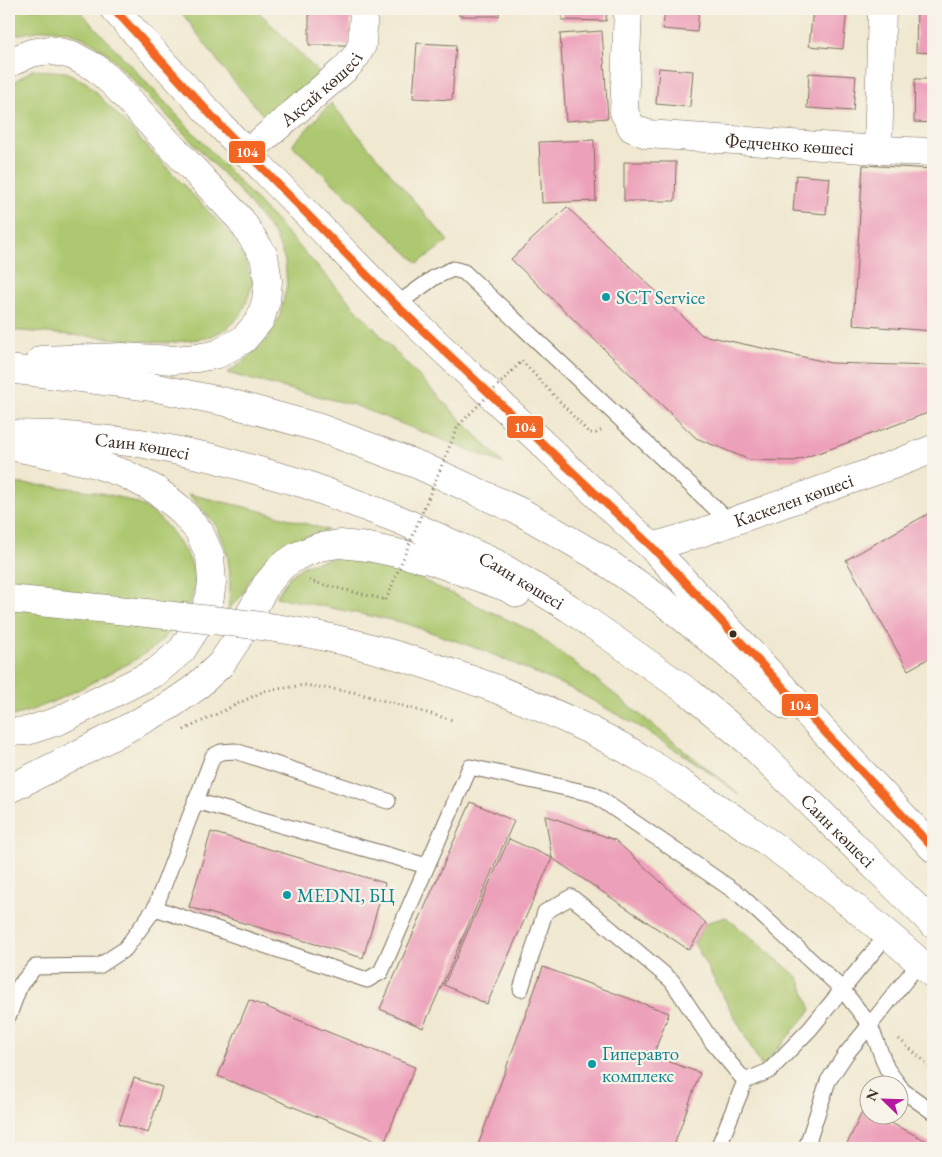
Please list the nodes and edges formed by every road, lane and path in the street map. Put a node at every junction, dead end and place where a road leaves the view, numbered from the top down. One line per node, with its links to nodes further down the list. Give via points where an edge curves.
1 (114, 9): 8 (main road)
2 (364, 9): 8 (main road, Ақсай көшесі, via 362,44 356,56)
3 (628, 9): 6 (main road, Федченко көшесі, via 624,112 632,128 647,134)
4 (882, 9): 6 (main road)
5 (9, 63): 10 (main road, via 31,52 48,50 72,55 96,68 241,220 264,256 268,281 260,320 244,339 218,354 173,360 122,356)
6 (878, 150): 7 (main road, Федченко көшесі)
7 (933, 152)
8 (247, 153): 9 (main road)
9 (396, 305): 16 (lane, via 434,277 453,269 464,272); 17 (main road)
10 (9, 361)
11 (9, 369): 22 (main road, via 152,387 226,402 320,428 421,466 523,513 600,558 665,603 719,646)
12 (602, 430): 18 (path, bridge, via 589,433 522,361 458,426 386,600)
13 (9, 434): 20 (main road, Саин көшесі, via 57,434 140,443 213,458 304,484 400,520 495,563 569,608)
14 (9, 445): 21 (main road, via 93,463 156,490 179,508 199,531 210,556 212,582 201,620 182,650 156,672 58,721 27,731)
15 (933, 449): 16 (main road, Каскелен көшесі)
16 (731, 523): 17 (main road, Каскелен көшесі)
17 (652, 547): 22 (main road)
18 (309, 581)
19 (9, 599): 30 (main road, bridge, via 228,622 316,635 413,660 494,688 641,757 814,875)
20 (627, 649): 23 (main road, via 506,587 430,560 368,547 340,544 319,547 282,566 266,585 221,664 195,688 169,706); 29 (main road, Саин көшесі, via 690,693 748,741)
21 (9, 732)
22 (859, 770): 26 (main road)
23 (9, 789)
24 (195, 801): 25 (lane, via 213,756 235,751); 27 (lane); 28 (lane)
25 (388, 801)
26 (933, 848)
27 (427, 866): 28 (lane, via 381,972 367,980); 33 (lane, via 470,768 593,794 740,895)
28 (155, 908): 34 (lane, via 125,948 99,966 35,967 20,984)
29 (933, 924)
30 (887, 935): 31 (main road); 33 (lane)
31 (927, 968): 35 (lane)
32 (521, 989): 37 (lane, via 545,912 570,897 672,981 713,1043)
33 (842, 989): 35 (lane); 37 (lane, via 769,1070)
34 (9, 1015)
35 (870, 1025): 36 (lane); 41 (lane, via 828,1081)
36 (891, 1074)
37 (745, 1081): 40 (lane)
38 (910, 1096): 39 (lane)
39 (933, 1112)
40 (718, 1148)
41 (806, 1148)

